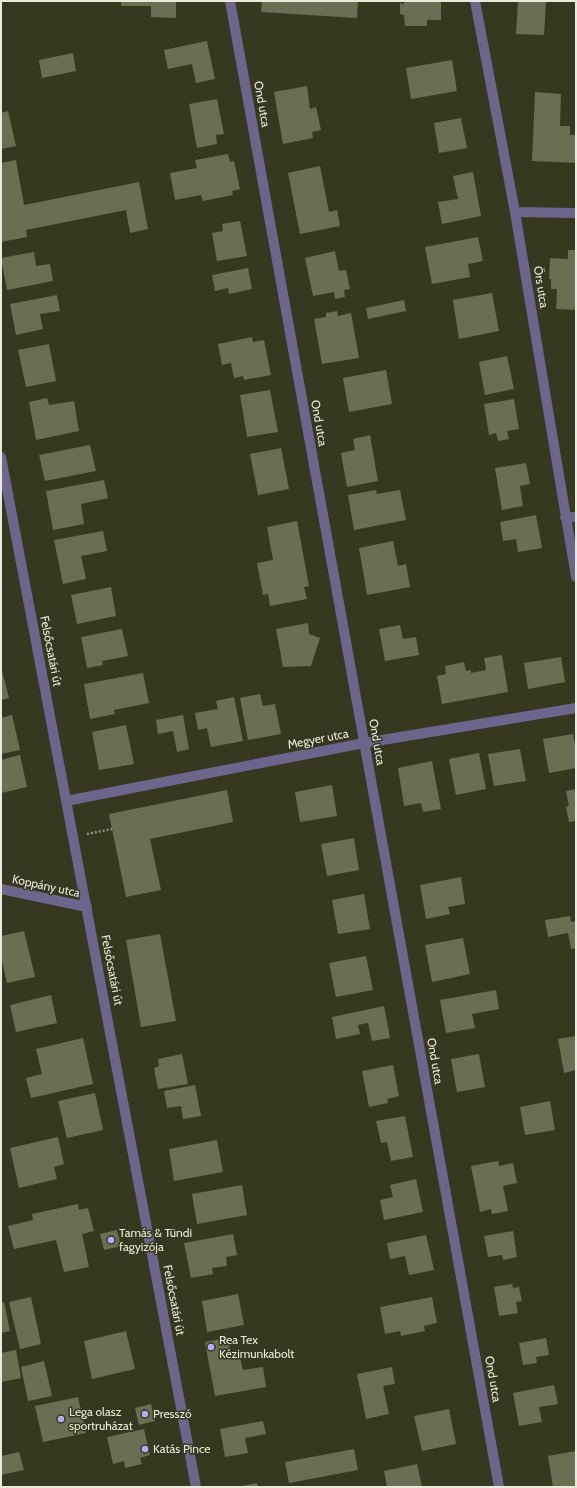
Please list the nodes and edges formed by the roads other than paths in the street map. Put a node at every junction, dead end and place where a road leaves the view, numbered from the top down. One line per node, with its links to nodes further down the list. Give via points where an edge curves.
1 (230, 1): 10 (street, Ond utca)
2 (475, 1): 3 (street, Örs utca)
3 (515, 212): 4 (street); 6 (street, Örs utca)
4 (576, 213)
5 (1, 457): 11 (street, Felsőcsatári út)
6 (565, 517): 7 (street); 8 (street, Örs utca)
7 (576, 517)
8 (576, 577)
9 (576, 708): 10 (street, Megyer utca)
10 (364, 743): 11 (street, Megyer utca); 15 (street, Ond utca)
11 (66, 801): 13 (street, Felsőcsatári út)
12 (1, 889): 13 (street, Koppány utca)
13 (86, 907): 14 (street, Felsőcsatári út)
14 (196, 1487)
15 (499, 1487)

